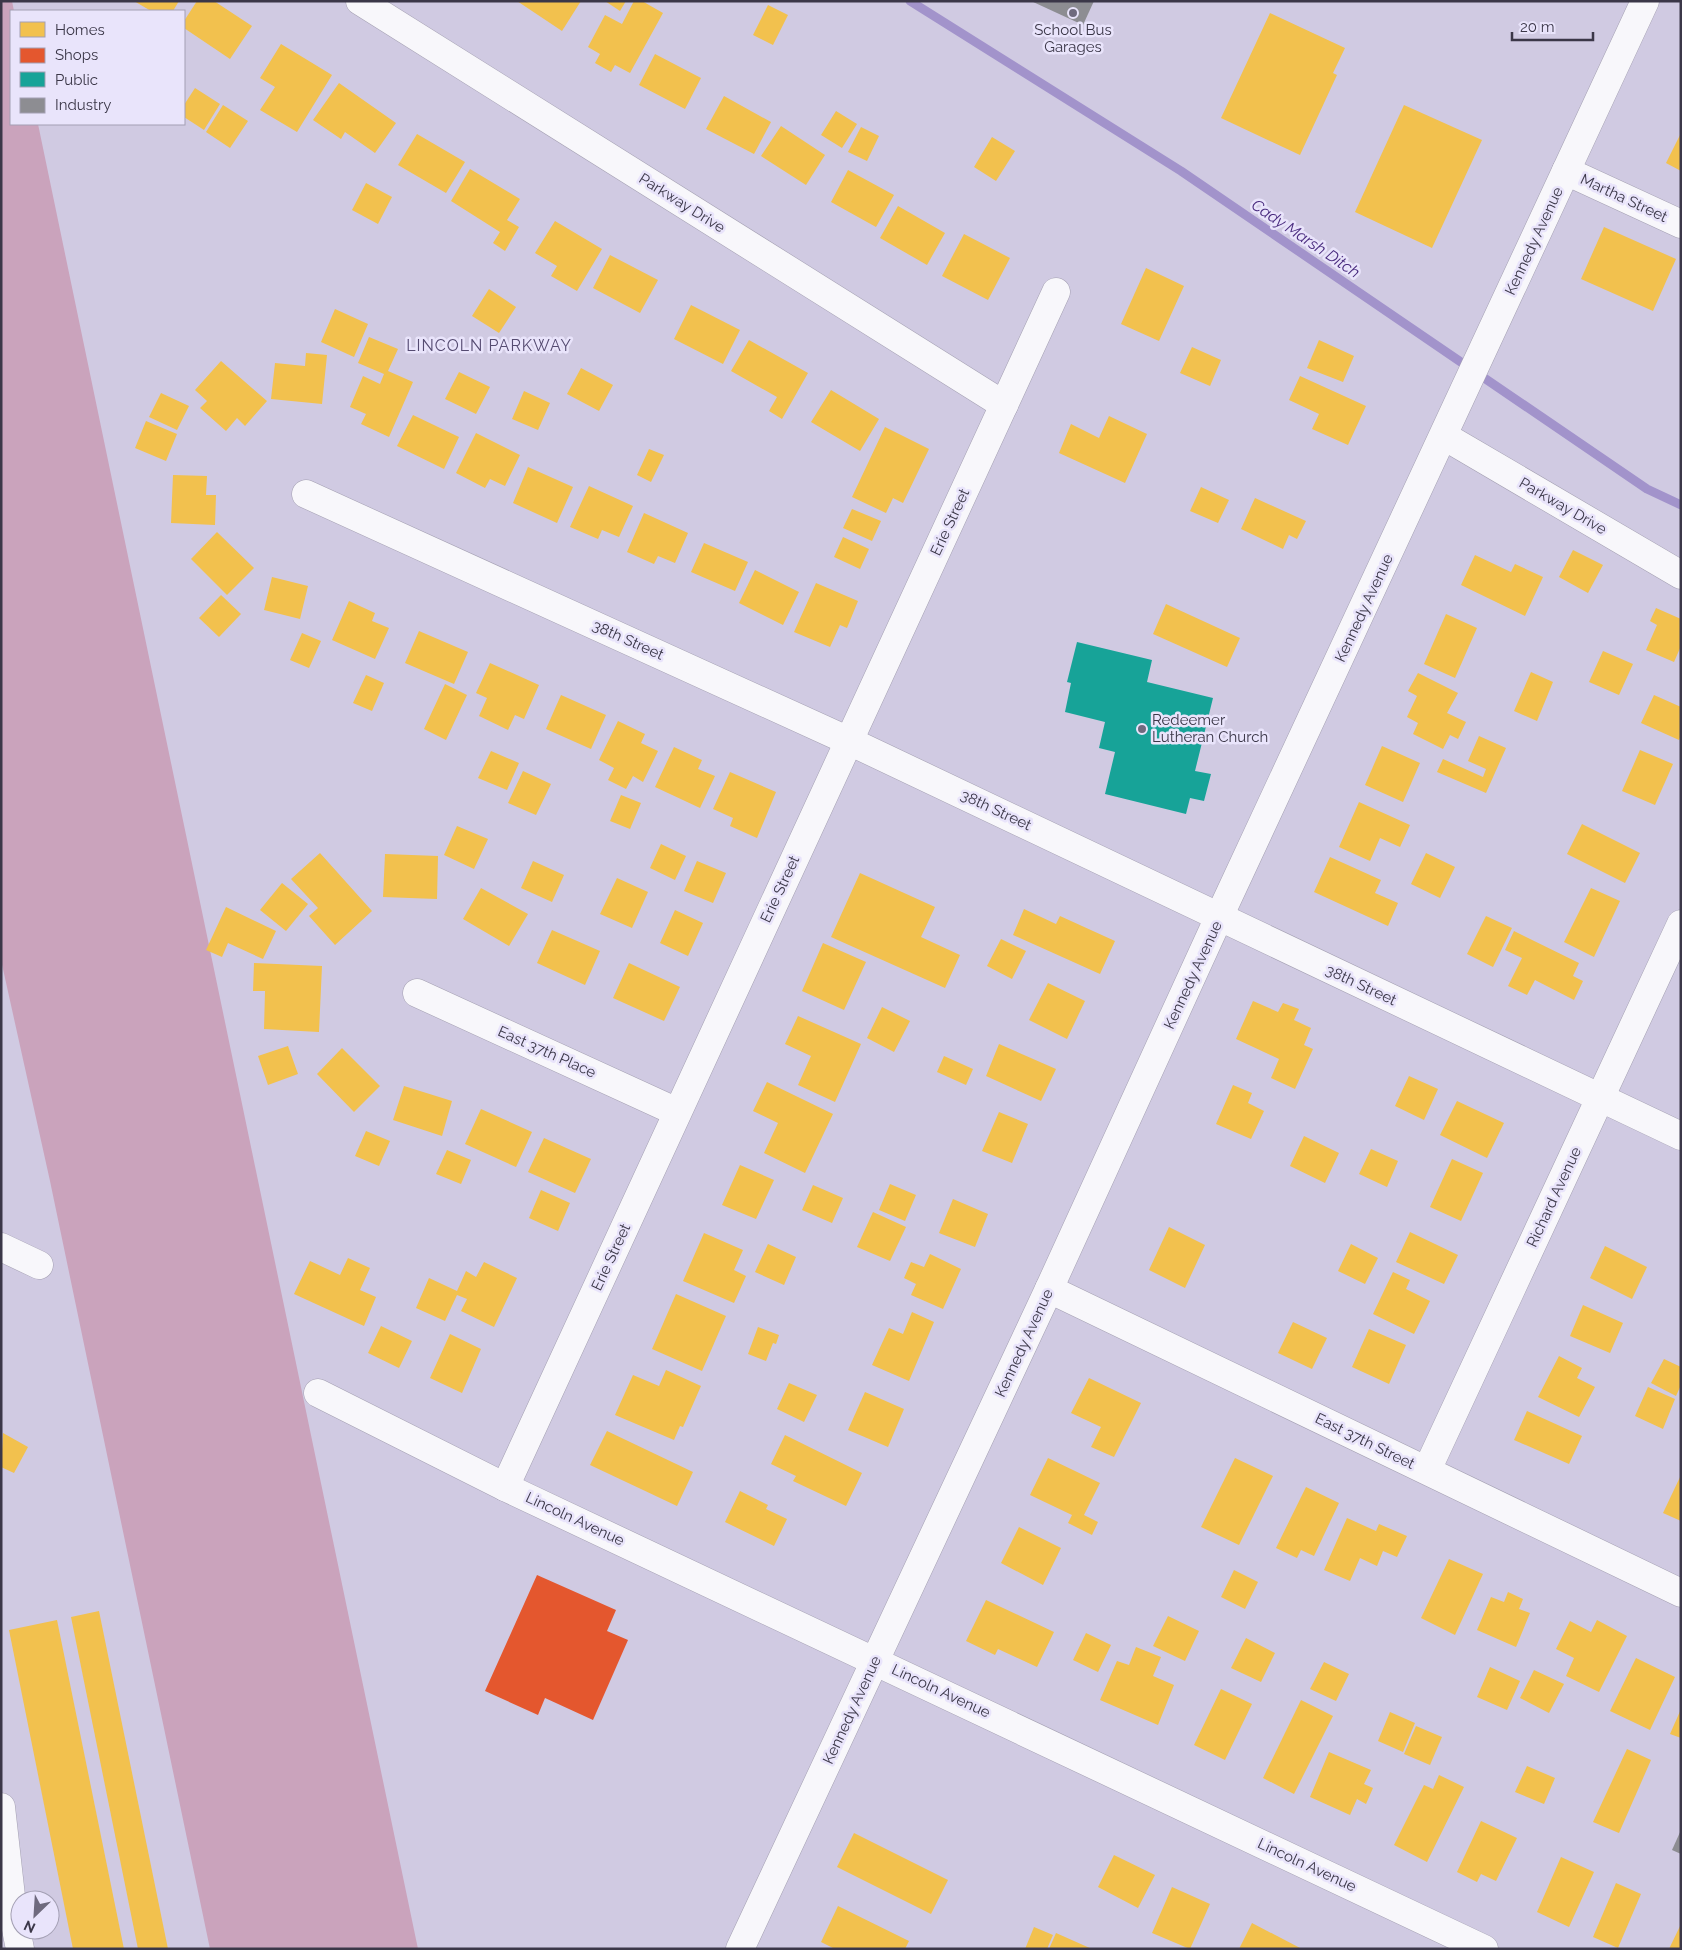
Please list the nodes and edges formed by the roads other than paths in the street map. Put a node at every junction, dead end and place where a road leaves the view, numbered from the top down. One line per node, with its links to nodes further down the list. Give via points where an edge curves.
1 (360, 1): 6 (street, Parkway Drive)
2 (1645, 1): 3 (street, Kennedy Avenue)
3 (1566, 171): 4 (street, Martha Street); 7 (street, Kennedy Avenue)
4 (1681, 224)
5 (1056, 292): 6 (street, Erie Street)
6 (1004, 405): 10 (street, Erie Street)
7 (1444, 436): 9 (street, Parkway Drive); 11 (street, Kennedy Avenue)
8 (306, 494): 10 (street, 38th Street)
9 (1681, 575)
10 (849, 741): 11 (street, 38th Street); 15 (street, Erie Street)
11 (1219, 917): 14 (street, 38th Street); 19 (street, Kennedy Avenue)
12 (1681, 924): 14 (street, Richard Avenue)
13 (417, 993): 15 (street, East 37th Place)
14 (1601, 1098): 16 (street, 38th Street); 21 (street, Richard Avenue)
15 (677, 1112): 22 (street, Erie Street)
16 (1681, 1136)
17 (1, 1247): 18 (street)
18 (39, 1265)
19 (1049, 1289): 21 (street, East 37th Street); 24 (street, Kennedy Avenue)
20 (318, 1393): 22 (street, Lincoln Avenue)
21 (1427, 1470): 23 (street, East 37th Street)
22 (506, 1487): 24 (street, Lincoln Avenue)
23 (1681, 1593)
24 (876, 1660): 28 (street, Kennedy Avenue); 29 (street, Lincoln Avenue)
25 (1, 1807): 26 (street)
26 (7, 1912): 27 (street)
27 (20, 1949)
28 (740, 1949)
29 (1484, 1949)

